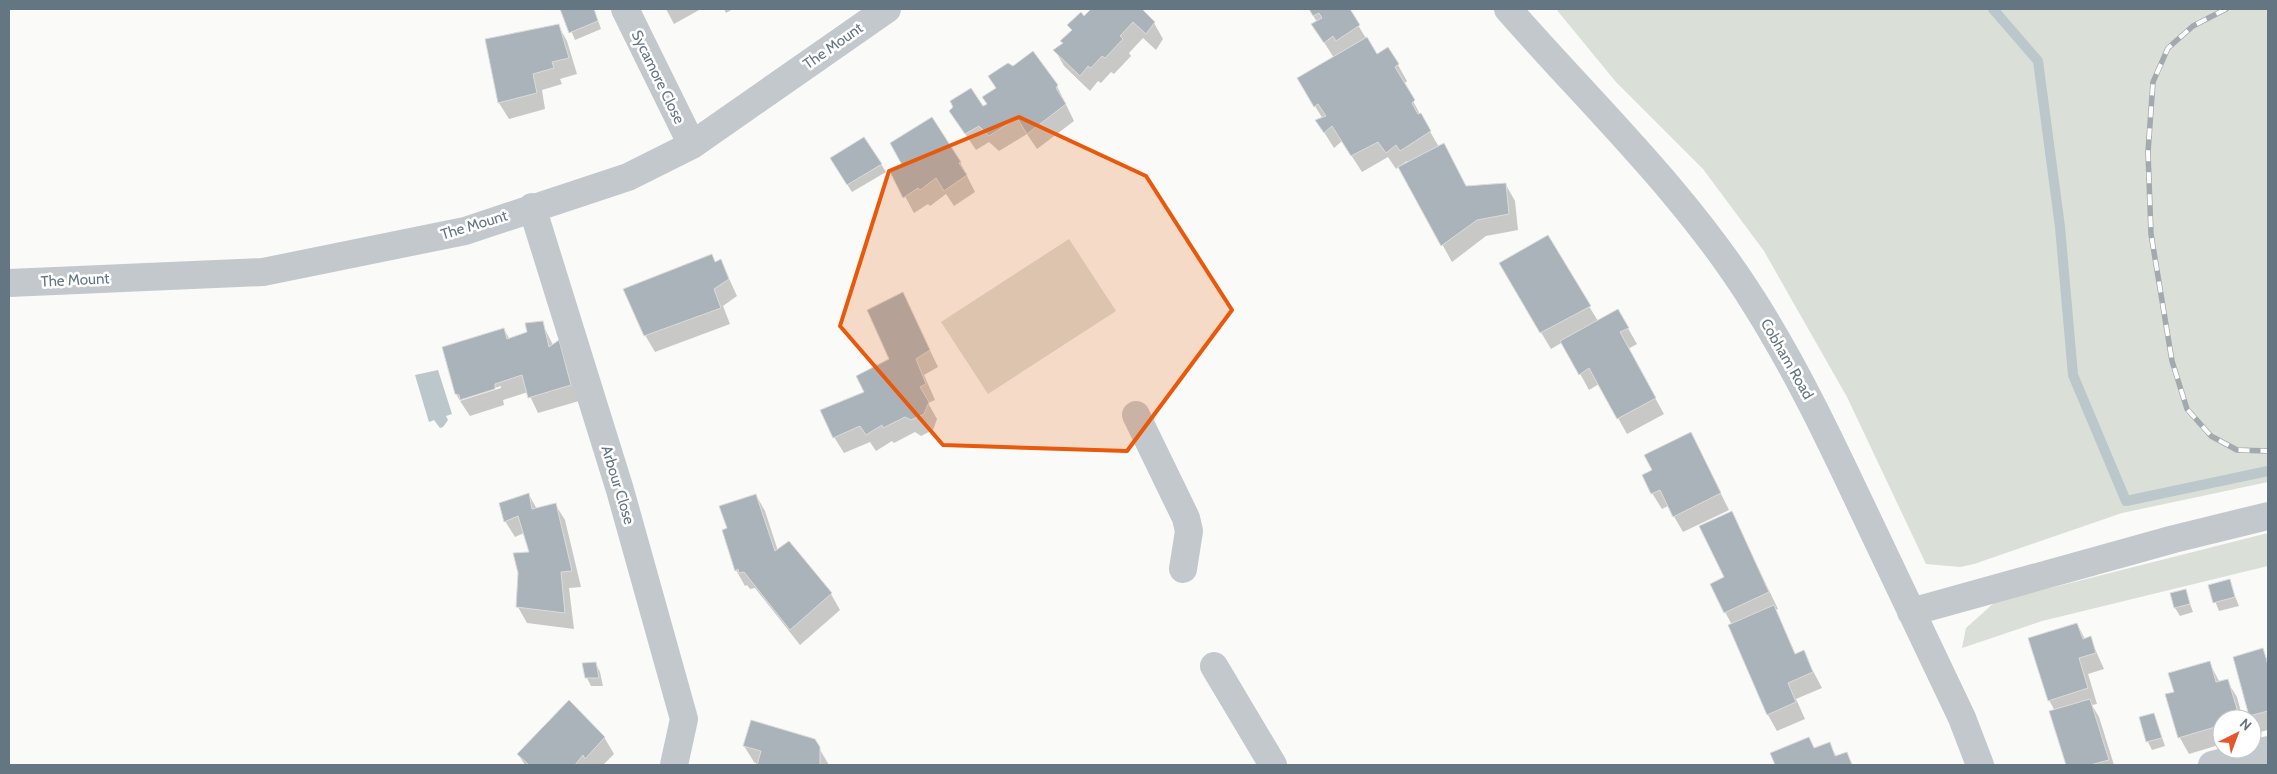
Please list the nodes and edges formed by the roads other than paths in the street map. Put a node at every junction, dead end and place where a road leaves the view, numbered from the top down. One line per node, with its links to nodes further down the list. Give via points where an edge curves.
1 (625, 9): 4 (street, Sycamore Close)
2 (887, 9): 4 (street, The Mount)
3 (1508, 9): 10 (street, Cobham Road, via 1634,145 1695,217 1754,302 1814,407)
4 (692, 145): 5 (street, The Mount, via 628,177)
5 (532, 207): 6 (street, The Mount, via 465,231 264,272); 13 (street, Arbour Close, via 620,490 684,719)
6 (9, 283)
7 (1136, 415): 9 (street, via 1186,518 1189,531)
8 (2268, 516): 10 (street)
9 (1183, 569)
10 (1911, 612): 15 (street, Cobham Road, via 1962,718)
11 (1214, 666): 14 (street)
12 (2268, 750): 16 (street)
13 (674, 765)
14 (1273, 765)
15 (1980, 765)
16 (2212, 765)

